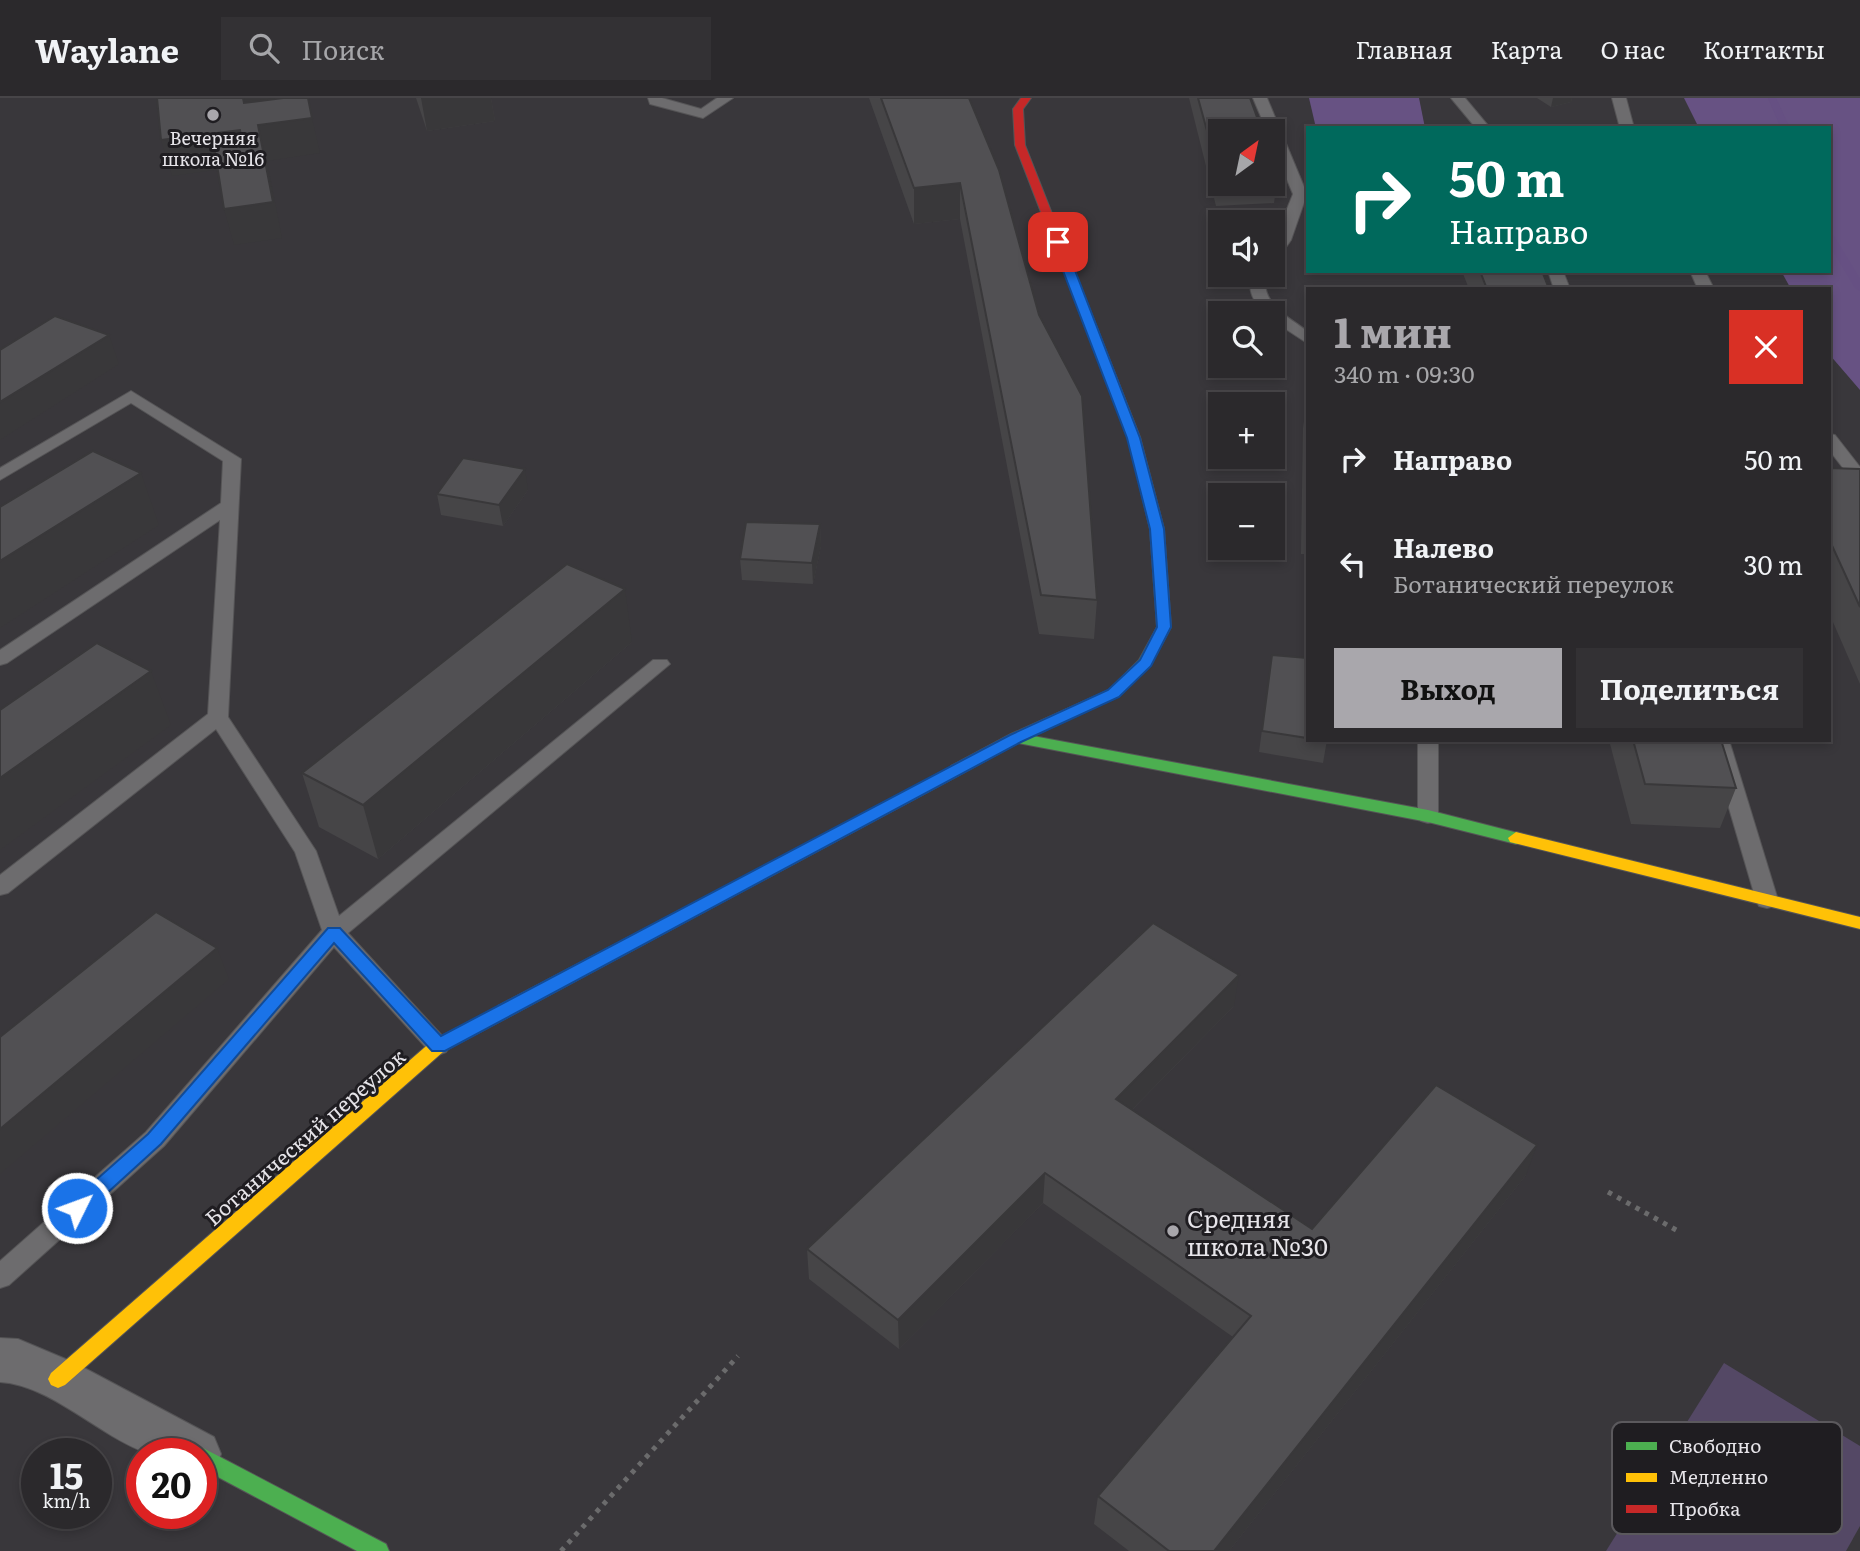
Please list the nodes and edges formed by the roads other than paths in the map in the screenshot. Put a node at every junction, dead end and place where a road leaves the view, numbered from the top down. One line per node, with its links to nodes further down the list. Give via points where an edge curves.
1 (655, 98): 2 (lane, via 704,114)
2 (726, 98)
3 (1260, 98): 9 (lane, via 1300,194)
4 (1458, 98): 7 (lane)
5 (1619, 98): 8 (lane)
6 (1020, 101): 19 (street, Ботанический переулок, via 1020,145 1134,438 1157,529 1164,627 1146,663 1114,694)
7 (1481, 126)
8 (1626, 126)
9 (1285, 237)
10 (1256, 287): 11 (lane, via 1268,308)
11 (1306, 337)
12 (1831, 442): 14 (lane)
13 (0, 475): 15 (lane, via 131,396 232,459)
14 (1860, 478)
15 (230, 505): 16 (lane); 18 (lane)
16 (0, 659)
17 (660, 664): 26 (lane)
18 (218, 717): 23 (lane); 26 (lane, via 305,851)
19 (1016, 738): 22 (street); 27 (street, Ботанический переулок)
20 (1428, 742): 22 (lane)
21 (1720, 742): 24 (lane)
22 (1428, 816): 24 (street)
23 (0, 887)
24 (1767, 900): 25 (street)
25 (1860, 923)
26 (334, 932): 27 (lane); 28 (lane, via 155,1139)
27 (438, 1046): 30 (street, Ботанический переулок)
28 (0, 1277)
29 (0, 1360): 30 (street, via 18,1361)
30 (58, 1379): 31 (street)
31 (167, 1438)
32 (217, 1465): 33 (street)
33 (378, 1551)

